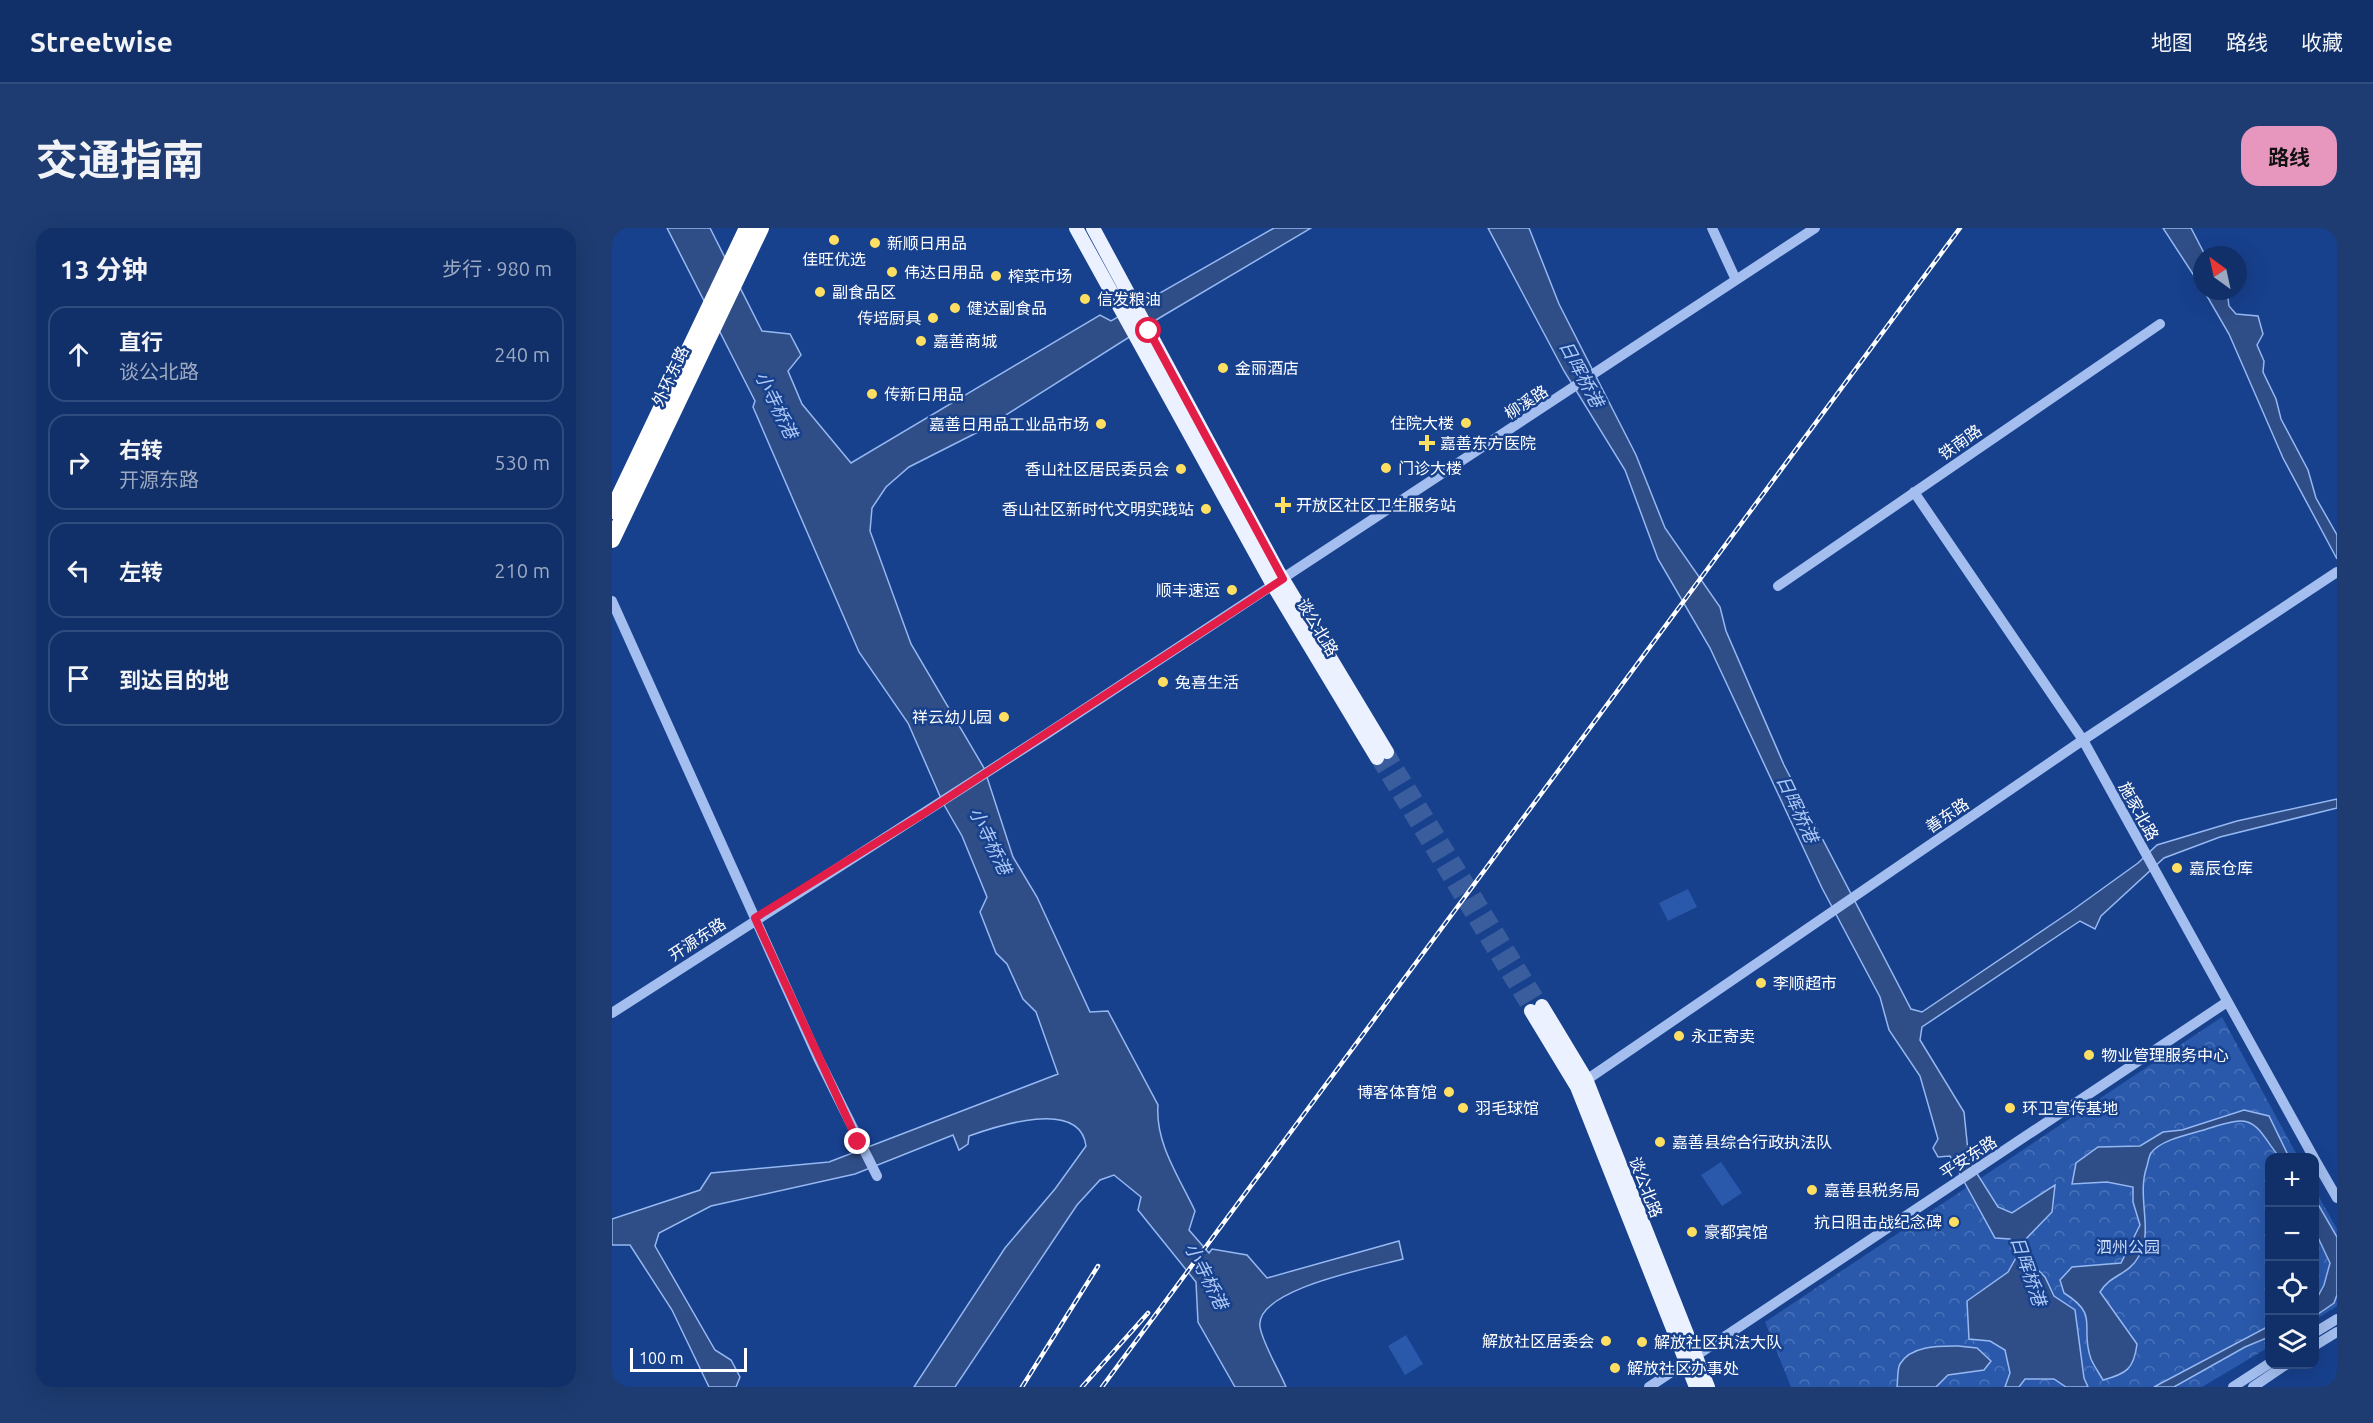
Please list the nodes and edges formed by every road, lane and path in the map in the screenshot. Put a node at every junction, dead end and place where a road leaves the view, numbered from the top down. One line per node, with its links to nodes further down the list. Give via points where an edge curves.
1 (1076, 228): 7 (main road, 谈公北路)
2 (1093, 228): 7 (main road, 谈公北路)
3 (1713, 228): 6 (street)
4 (1815, 228): 6 (street, 柳溪路)
5 (751, 233): 9 (highway, 外环东路)
6 (1736, 280): 14 (street, 柳溪路)
7 (1127, 306): 14 (main road, 谈公北路)
8 (2160, 324): 10 (street, 铁南路)
9 (692, 357): 11 (highway, 外环东路); 12 (highway, 外环东路)
10 (1914, 492): 15 (street, 铁南路); 17 (street, 施家北路)
11 (612, 511)
12 (612, 540)
13 (2335, 573): 17 (street, 善东路)
14 (1278, 582): 18 (main road, 谈公北路); 19 (street, 开源东路, via 923,814)
15 (1778, 586)
16 (612, 601): 19 (street)
17 (2083, 740): 20 (street, 施家北路); 23 (street, 善东路)
18 (1382, 755)
19 (755, 918): 22 (street, 开源东路); 26 (street)
20 (2227, 1002): 24 (street, 施家北路); 32 (street, 平安东路)
21 (1537, 1008): 23 (main road, 谈公北路)
22 (612, 1013)
23 (1582, 1083): 32 (main road, 谈公北路)
24 (2311, 1153)
25 (2319, 1167): 27 (street, 施家北路)
26 (877, 1176)
27 (2337, 1198)
28 (2337, 1319): 29 (street)
29 (2319, 1331)
30 (2337, 1332): 31 (street)
31 (2319, 1343)
32 (1690, 1360): 35 (street, 平安东路); 36 (main road, 谈公北路); 37 (main road, 谈公北路)
33 (2265, 1366): 38 (street)
34 (2281, 1369): 39 (street)
35 (1649, 1387)
36 (1696, 1387)
37 (1708, 1387)
38 (2233, 1387)
39 (2253, 1387)

